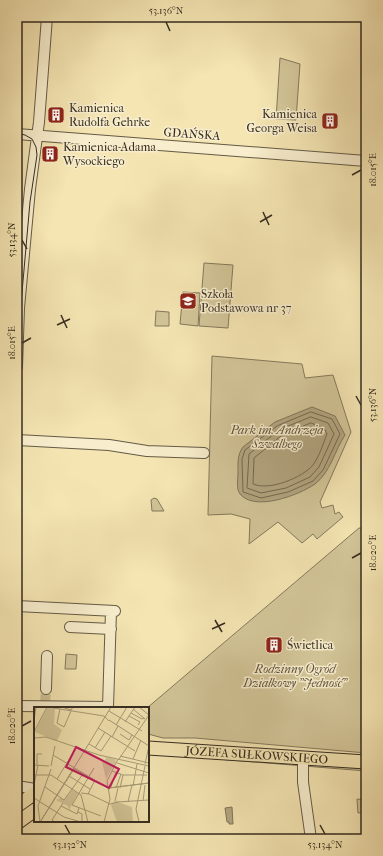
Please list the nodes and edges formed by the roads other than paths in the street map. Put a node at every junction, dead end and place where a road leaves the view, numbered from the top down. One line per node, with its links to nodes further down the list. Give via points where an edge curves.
1 (47, 17): 3 (street)
2 (17, 134): 3 (street, GDAŃSKA)
3 (38, 136): 4 (street, GDAŃSKA); 5 (street)
4 (366, 161)
5 (21, 243): 6 (street)
6 (18, 322): 7 (street)
7 (17, 367)
8 (17, 440): 9 (street)
9 (204, 454)
10 (17, 606): 12 (street, via 113,611)
11 (70, 627): 12 (street)
12 (111, 629): 16 (street)
13 (47, 656): 14 (street)
14 (46, 689)
15 (17, 706): 16 (street)
16 (108, 707)
17 (149, 748): 18 (main road, JÓZEFA SUŁKOWSKIEGO)
18 (303, 758): 19 (main road, JÓZEFA SUŁKOWSKIEGO); 26 (street, via 303,782)
19 (366, 762)
20 (17, 786): 21 (street)
21 (34, 789)
22 (34, 794): 23 (main road)
23 (17, 806)
24 (34, 811): 25 (main road)
25 (17, 823)
26 (311, 839)

